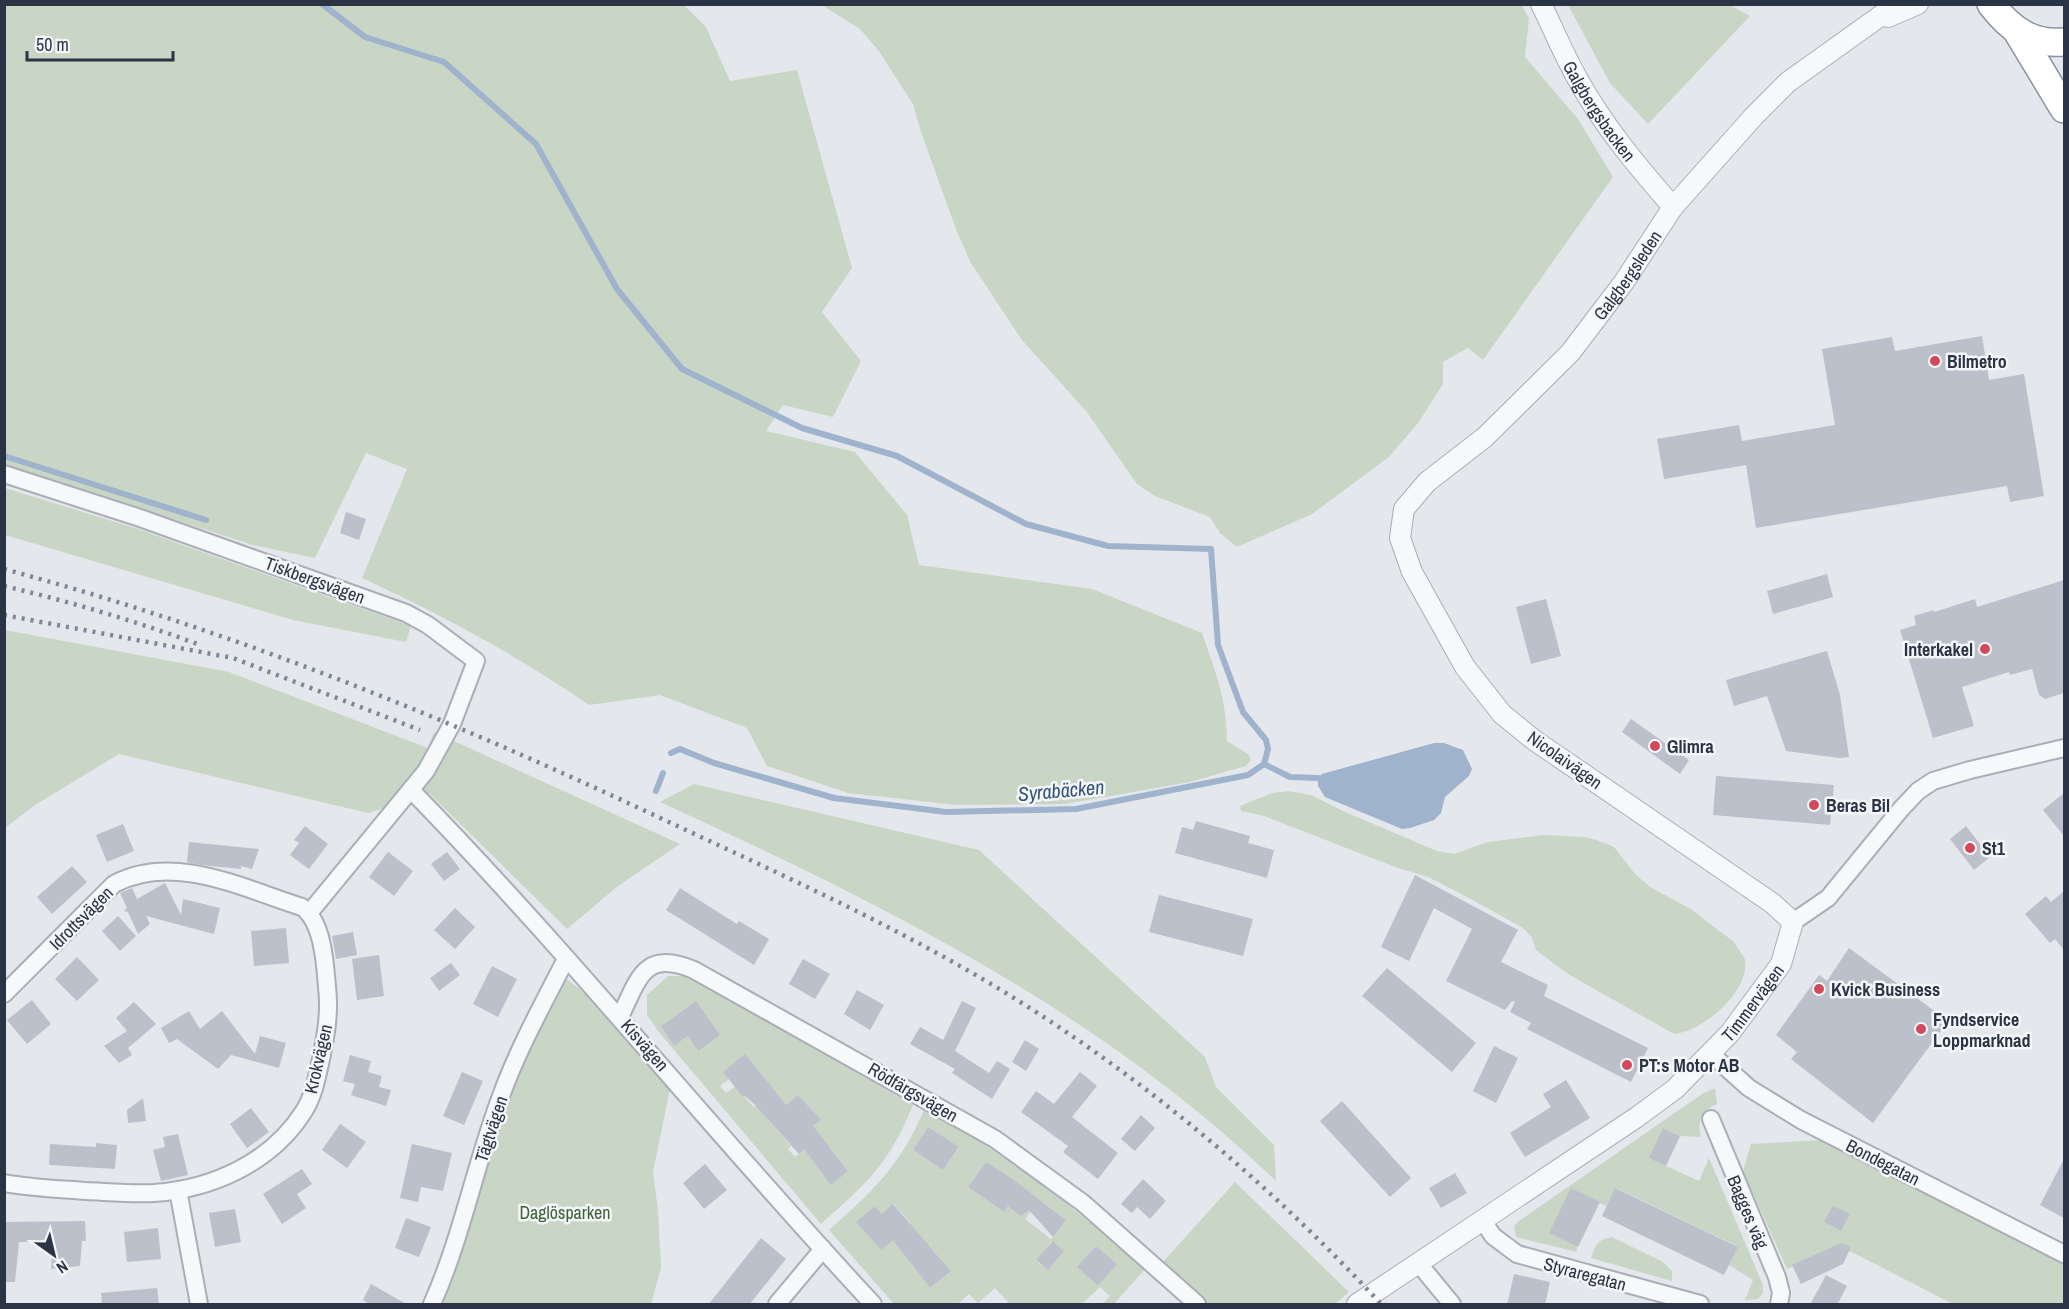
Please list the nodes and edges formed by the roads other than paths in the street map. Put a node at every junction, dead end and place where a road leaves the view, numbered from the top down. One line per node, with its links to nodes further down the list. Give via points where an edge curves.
1 (1541, 4): 9 (street, Galgbergsbacken, via 1576,77 1606,125)
2 (1897, 4): 5 (street, Galgbergsleden)
3 (1918, 4): 5 (street, Galgbergsleden)
4 (1991, 4): 6 (highway)
5 (1874, 23): 9 (street, Galgbergsleden, via 1788,82)
6 (2017, 32): 7 (highway, via 2043,42); 8 (highway)
7 (2064, 42)
8 (2064, 109)
9 (1673, 207): 11 (street, Galgbergsleden, via 1624,282 1570,353 1485,436 1426,482 1404,509)
10 (4, 474): 13 (street, Tiskbergsvägen, via 406,613 476,661 435,758)
11 (1401, 541): 15 (street, Nicolaivägen, via 1412,572 1465,667 1502,714 1772,903)
12 (2064, 748): 15 (street, via 1933,781 1901,809 1828,898)
13 (411, 790): 14 (street); 16 (street, Kisvägen)
14 (310, 912): 17 (street, Idrottsvägen, via 187,872 162,871 132,877 110,887); 22 (street, Krokvägen, via 322,952 329,1013 316,1084 305,1110 279,1143 261,1157 222,1178)
15 (1793, 922): 19 (street, Timmervägen, via 1781,964)
16 (566, 959): 18 (street, Kisvägen); 28 (street, Tägtvägen, via 501,1095 458,1241)
17 (4, 993)
18 (620, 1017): 24 (street, Kisvägen); 31 (street, Rödfärgsvägen, via 645,971 655,964 666,961 694,970 995,1139 1083,1203)
19 (1711, 1054): 23 (street, Timmervägen, via 1637,1117); 25 (street, Bondegatan, via 1749,1088 1801,1120)
20 (1711, 1119): 35 (street, Bagges väg, via 1777,1278)
21 (4, 1183): 22 (street, Krokvägen, via 133,1194)
22 (178, 1190): 27 (street)
23 (1483, 1221): 26 (street, Timmervägen); 34 (street, Styraregatan, via 1493,1236 1517,1254)
24 (823, 1249): 29 (street); 30 (street, Kisvägen)
25 (2064, 1254)
26 (1419, 1264): 32 (street, Timmervägen); 33 (street)
27 (199, 1305)
28 (432, 1305)
29 (777, 1305)
30 (873, 1305)
31 (1197, 1305)
32 (1357, 1305)
33 (1452, 1305)
34 (1700, 1305)
35 (1779, 1305)

